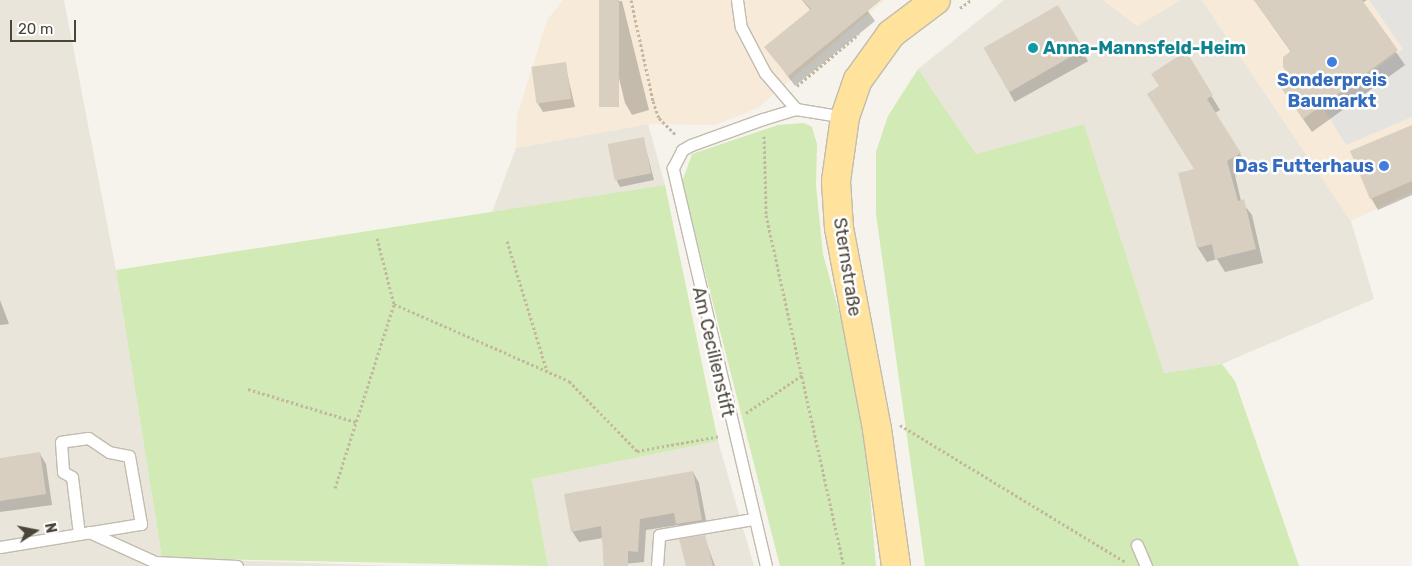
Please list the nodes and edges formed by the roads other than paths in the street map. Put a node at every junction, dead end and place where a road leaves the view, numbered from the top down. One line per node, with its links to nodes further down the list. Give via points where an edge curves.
1 (737, 0): 3 (lane, via 740,27 765,73)
2 (946, 6): 4 (main road, Sternstraße, via 891,34 858,80)
3 (796, 109): 4 (lane, Am Cecilienstift); 5 (lane, Am Cecilienstift, via 691,145 676,158 673,180)
4 (845, 117): 12 (main road, Sternstraße, via 836,181 839,228 877,429)
5 (753, 518): 10 (lane, via 659,535); 11 (lane, Am Cecilienstift)
6 (84, 533): 6 (lane, via 141,524 129,456 108,452 88,438 61,442 63,472 72,477); 8 (lane); 9 (lane, via 155,562)
7 (1137, 545): 13 (lane)
8 (0, 546)
9 (237, 566)
10 (657, 566)
11 (766, 566)
12 (896, 566)
13 (1146, 566)

